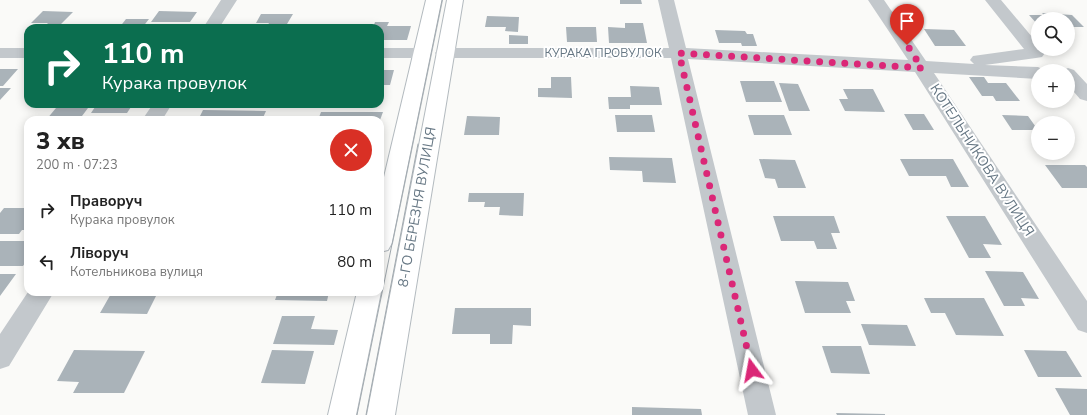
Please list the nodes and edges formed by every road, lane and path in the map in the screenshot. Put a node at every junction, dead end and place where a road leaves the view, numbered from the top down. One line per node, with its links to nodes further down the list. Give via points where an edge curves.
1 (229, 0): 7 (street)
2 (434, 0): 10 (main road, 8-ГО БЕРЕЗНЯ ВУЛИЦЯ)
3 (455, 0): 11 (main road, 8-ГО БЕРЕЗНЯ ВУЛИЦЯ)
4 (666, 0): 12 (street)
5 (876, 0): 14 (street, КОТЕЛЬНИКОВА ВУЛИЦЯ)
6 (994, 0): 14 (street, КУРАКА ПРОВУЛОК, via 1036,53)
7 (214, 24)
8 (24, 53): 13 (street)
9 (384, 53): 10 (street, КУРАКА ПРОВУЛОК)
10 (422, 53): 11 (main road, КУРАКА ПРОВУЛОК); 18 (main road, 8-ГО БЕРЕЗНЯ ВУЛИЦЯ)
11 (444, 53): 12 (street, КУРАКА ПРОВУЛОК); 24 (main road, 8-ГО БЕРЕЗНЯ ВУЛИЦЯ)
12 (679, 53): 14 (street, КУРАКА ПРОВУЛОК); 25 (street)
13 (0, 54)
14 (922, 68): 15 (street, КУРАКА ПРОВУЛОК); 21 (street, КОТЕЛЬНИКОВА ВУЛИЦЯ)
15 (1031, 73)
16 (1075, 82): 17 (street)
17 (1087, 95)
18 (384, 225)
19 (39, 296): 22 (street)
20 (368, 296): 23 (main road)
21 (1087, 322)
22 (0, 357)
23 (342, 415)
24 (380, 415)
25 (762, 415)

